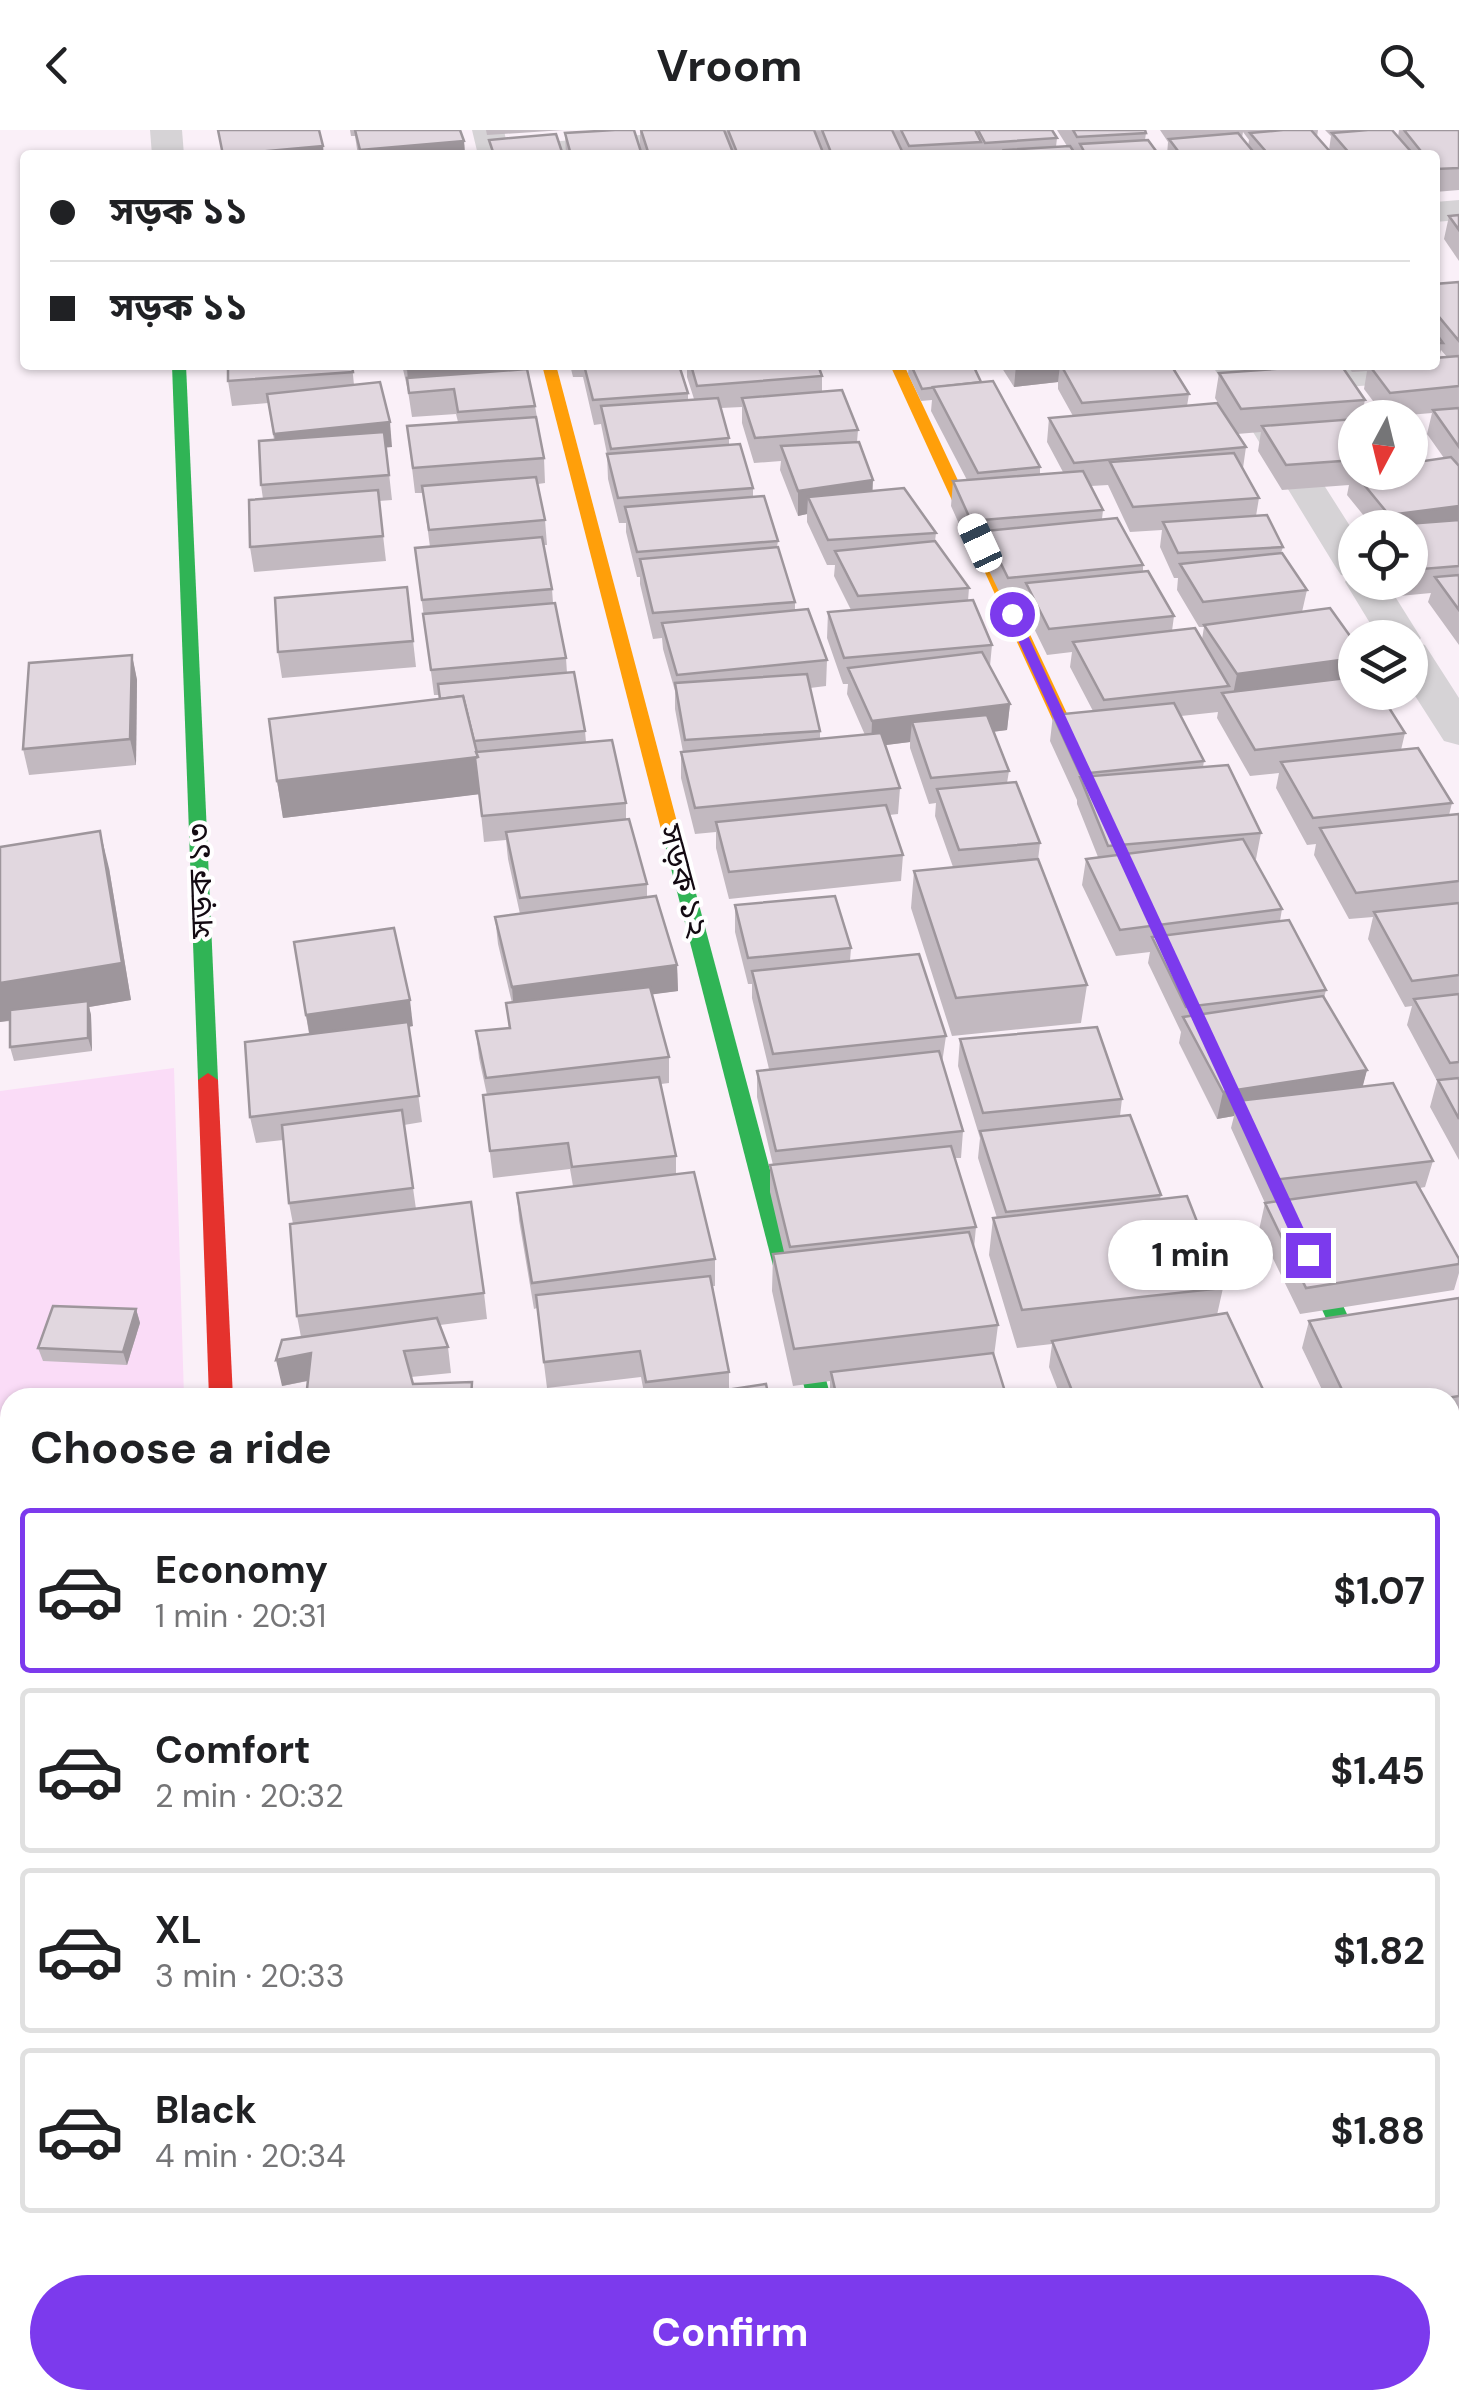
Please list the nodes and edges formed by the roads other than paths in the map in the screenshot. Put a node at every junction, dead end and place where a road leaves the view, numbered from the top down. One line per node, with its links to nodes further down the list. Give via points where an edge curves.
1 (667, 142): 2 (street)
2 (561, 150)
3 (179, 370): 13 (street, সড়ক ১৩)
4 (550, 370): 14 (street, সড়ক ১২)
5 (899, 370): 11 (street)
6 (1385, 370): 7 (street)
7 (1236, 374): 8 (street)
8 (1338, 539)
9 (1428, 683): 10 (street)
10 (1459, 732)
11 (1098, 800)
12 (1290, 1216): 15 (street)
13 (221, 1388)
14 (816, 1388)
15 (1369, 1388)

